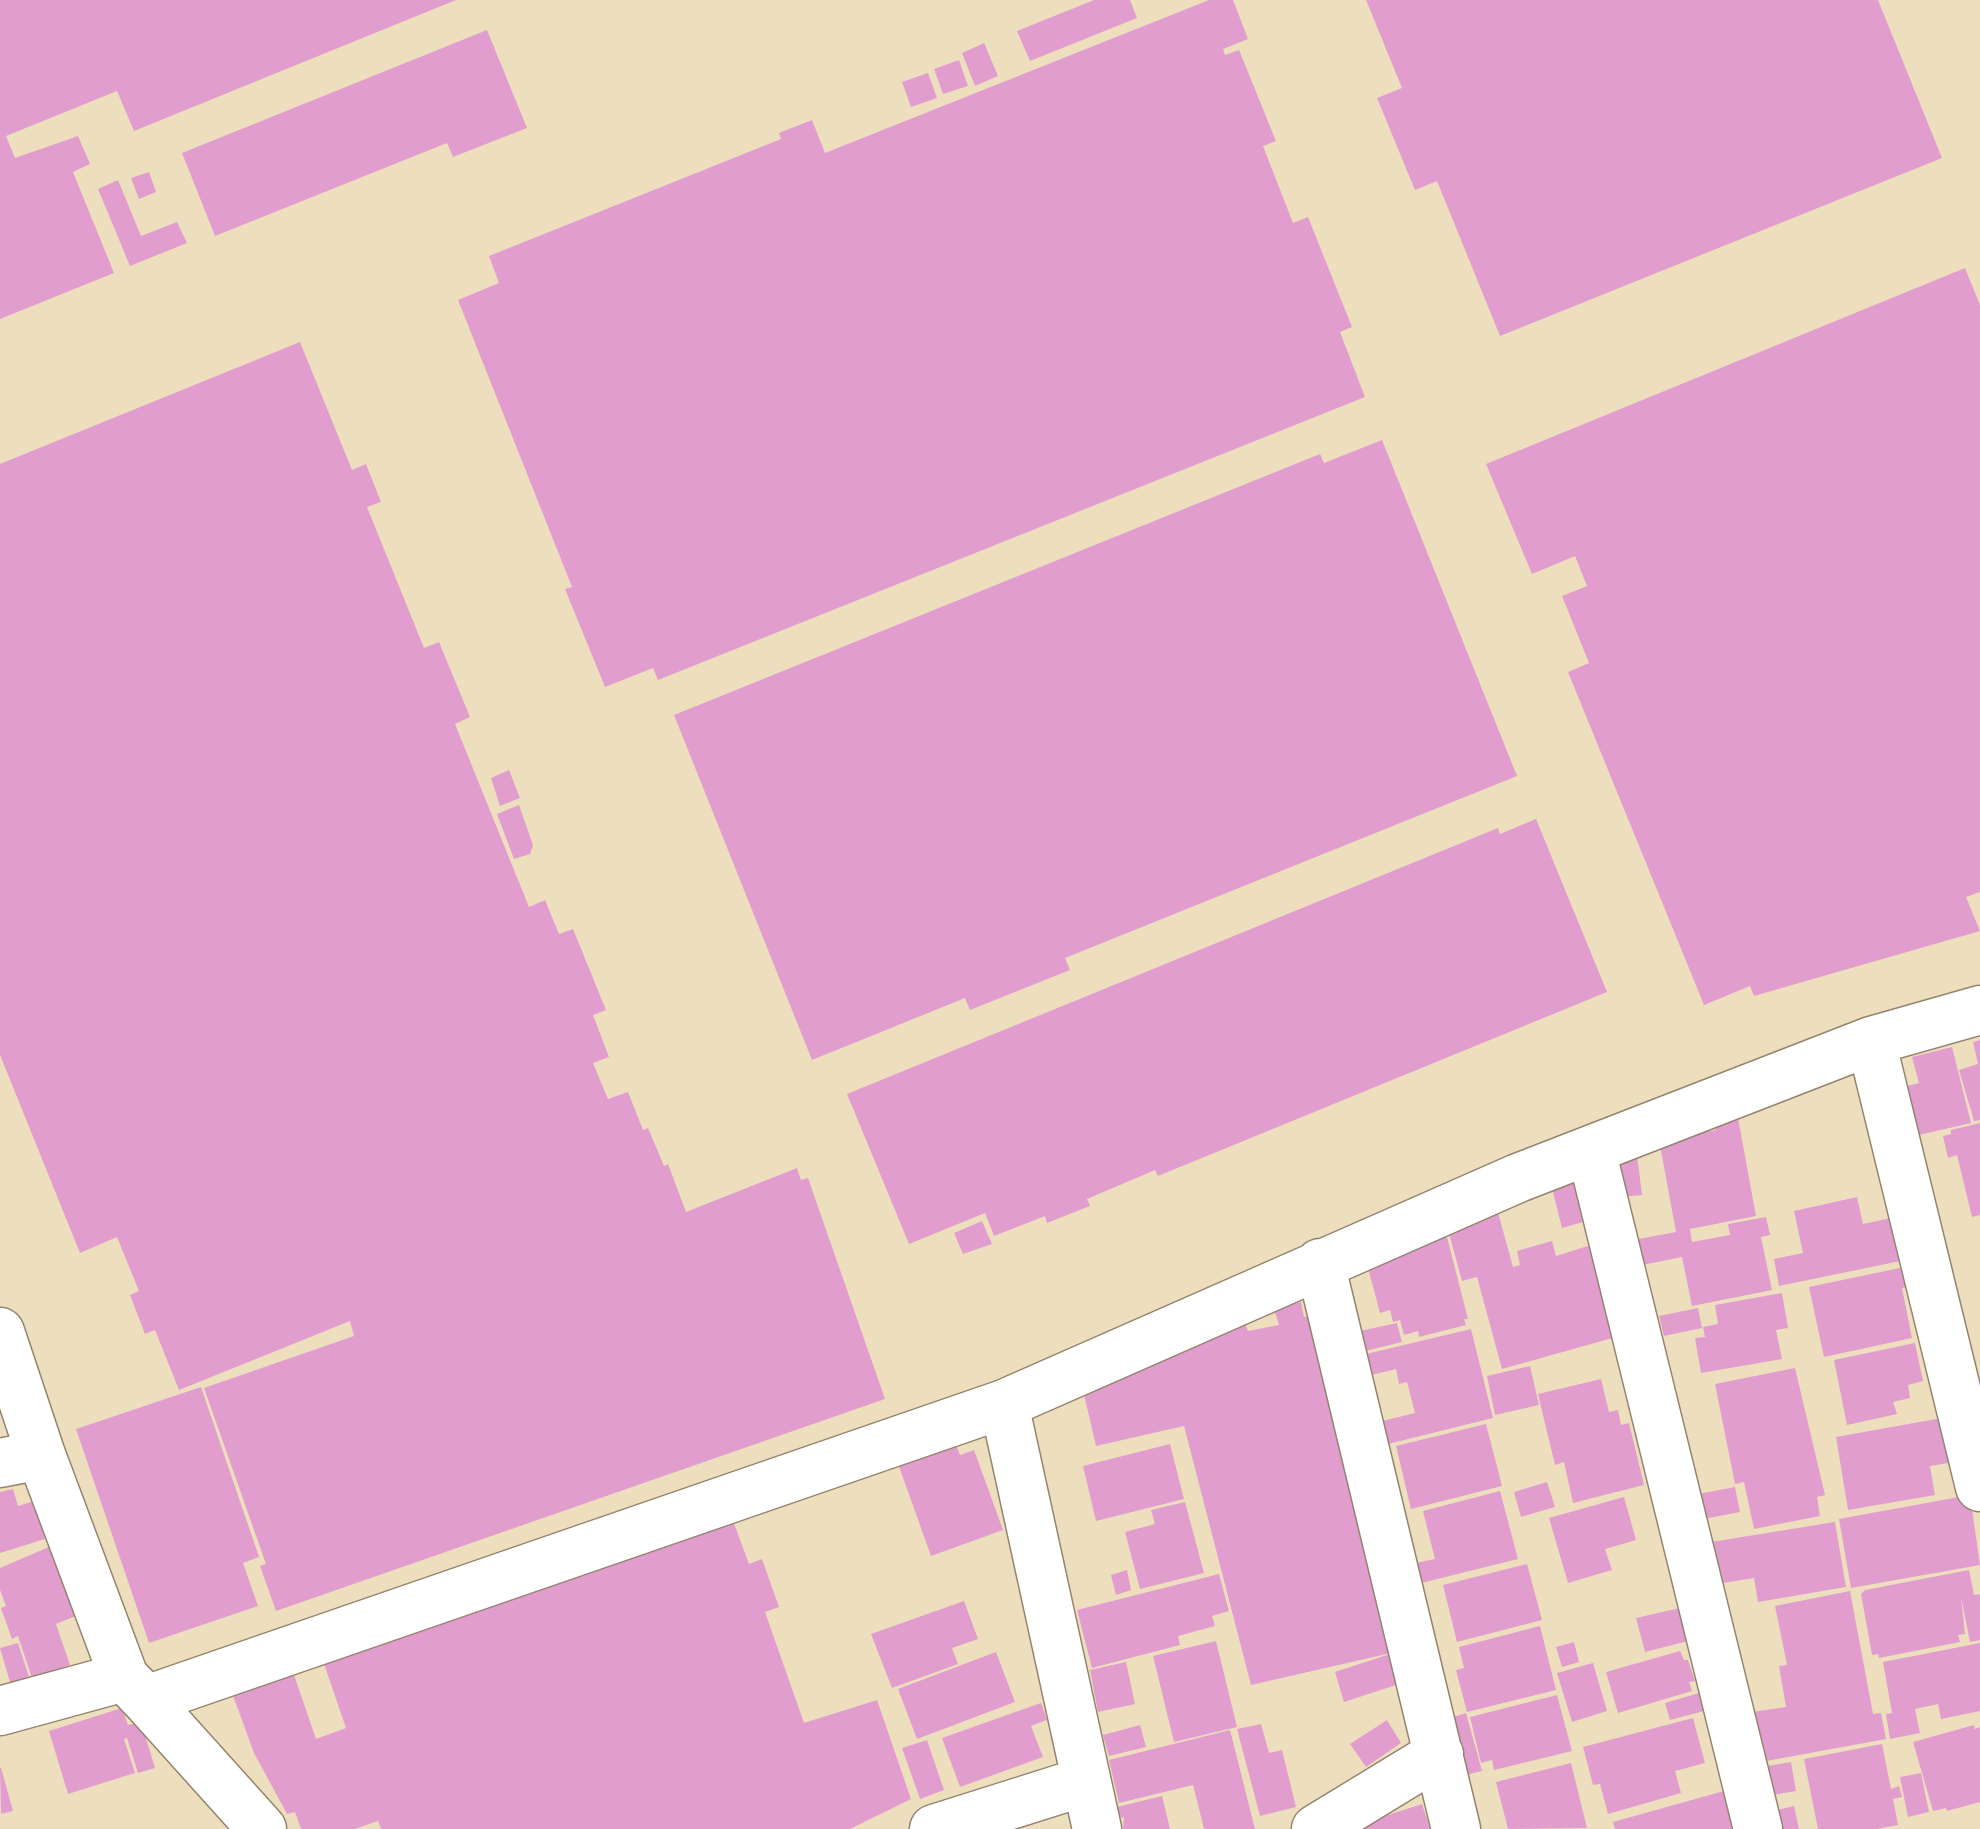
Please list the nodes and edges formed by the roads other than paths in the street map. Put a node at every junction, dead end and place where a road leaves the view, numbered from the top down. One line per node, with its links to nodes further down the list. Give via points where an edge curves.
1 (1980, 1010): 2 (street)
2 (1871, 1041): 3 (street); 8 (street)
3 (1591, 1150): 4 (street); 18 (street)
4 (1320, 1263): 6 (street); 11 (street)
5 (0, 1332): 7 (street)
6 (1004, 1404): 9 (street); 12 (street)
7 (20, 1459): 9 (street)
8 (1980, 1487)
9 (135, 1689): 10 (street); 13 (street)
10 (0, 1711)
11 (1439, 1754): 16 (street); 17 (street)
12 (1086, 1782): 14 (street); 15 (street)
13 (262, 1829)
14 (934, 1829)
15 (1097, 1829)
16 (1316, 1829)
17 (1456, 1829)
18 (1758, 1829)

